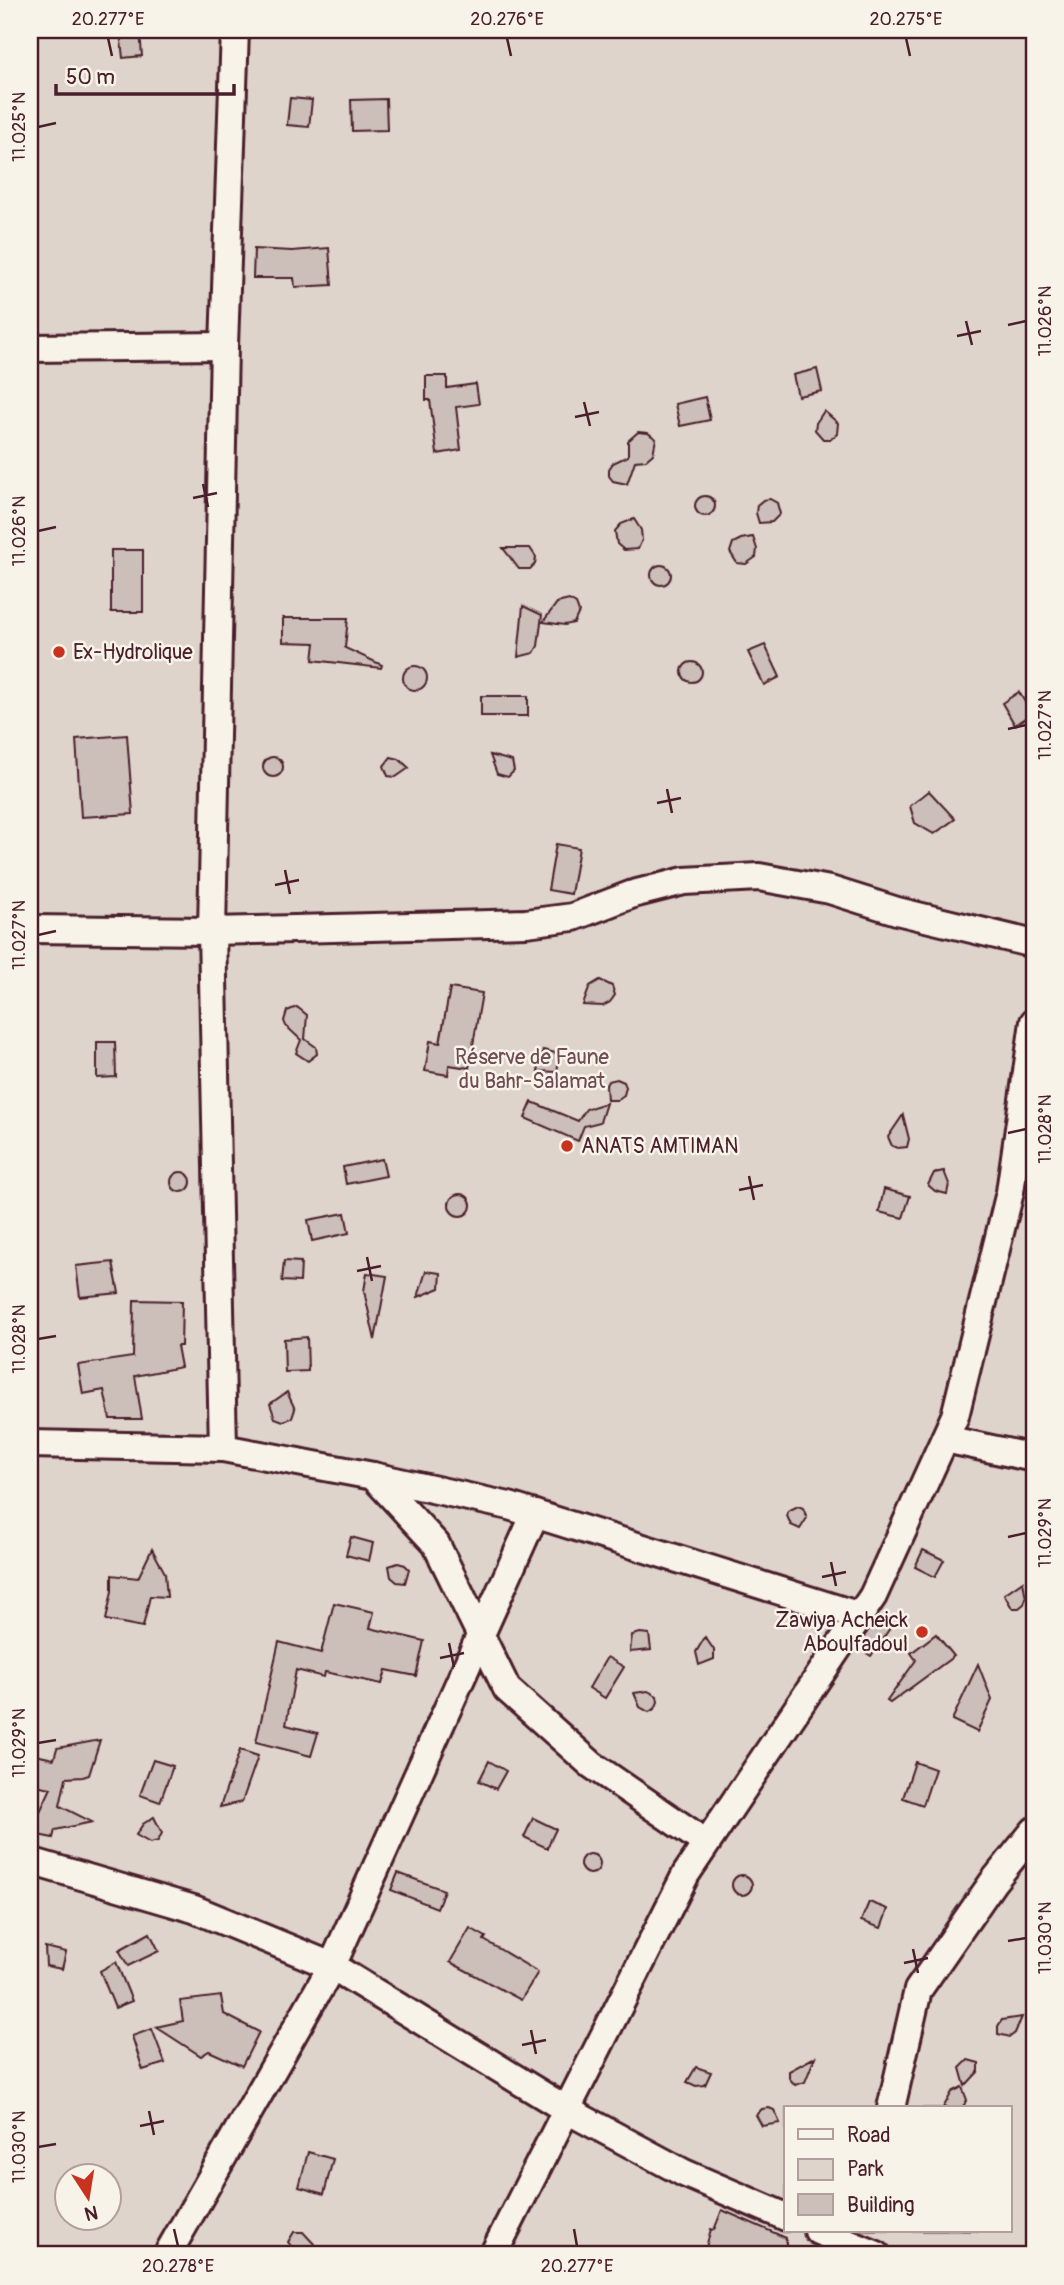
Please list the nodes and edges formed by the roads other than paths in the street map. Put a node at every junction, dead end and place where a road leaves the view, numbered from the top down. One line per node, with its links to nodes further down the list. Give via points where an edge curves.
1 (234, 30): 2 (street)
2 (224, 346): 3 (street); 5 (street)
3 (30, 348)
4 (30, 929): 5 (street)
5 (212, 931): 6 (street, via 526,923 572,917 684,881 759,877 830,890); 10 (street)
6 (1034, 944)
7 (1034, 1023): 8 (street, via 1010,1192 955,1416)
8 (945, 1439): 11 (street); 14 (street)
9 (30, 1444): 10 (street)
10 (223, 1448): 12 (street)
11 (1031, 1456)
12 (373, 1476): 13 (street); 15 (street, via 436,1544)
13 (535, 1514): 14 (street); 15 (street)
14 (860, 1616): 17 (street)
15 (481, 1636): 17 (street, via 508,1689 592,1765); 19 (street)
16 (1034, 1831): 20 (street, via 918,1990)
17 (706, 1843): 21 (street)
18 (30, 1861): 19 (street, via 194,1909)
19 (332, 1966): 21 (street); 25 (street)
20 (891, 2106)
21 (566, 2109): 22 (street, via 684,2173); 26 (street)
22 (784, 2216)
23 (820, 2232): 24 (street)
24 (845, 2243): 27 (street)
25 (167, 2255)
26 (493, 2255)
27 (877, 2255)

